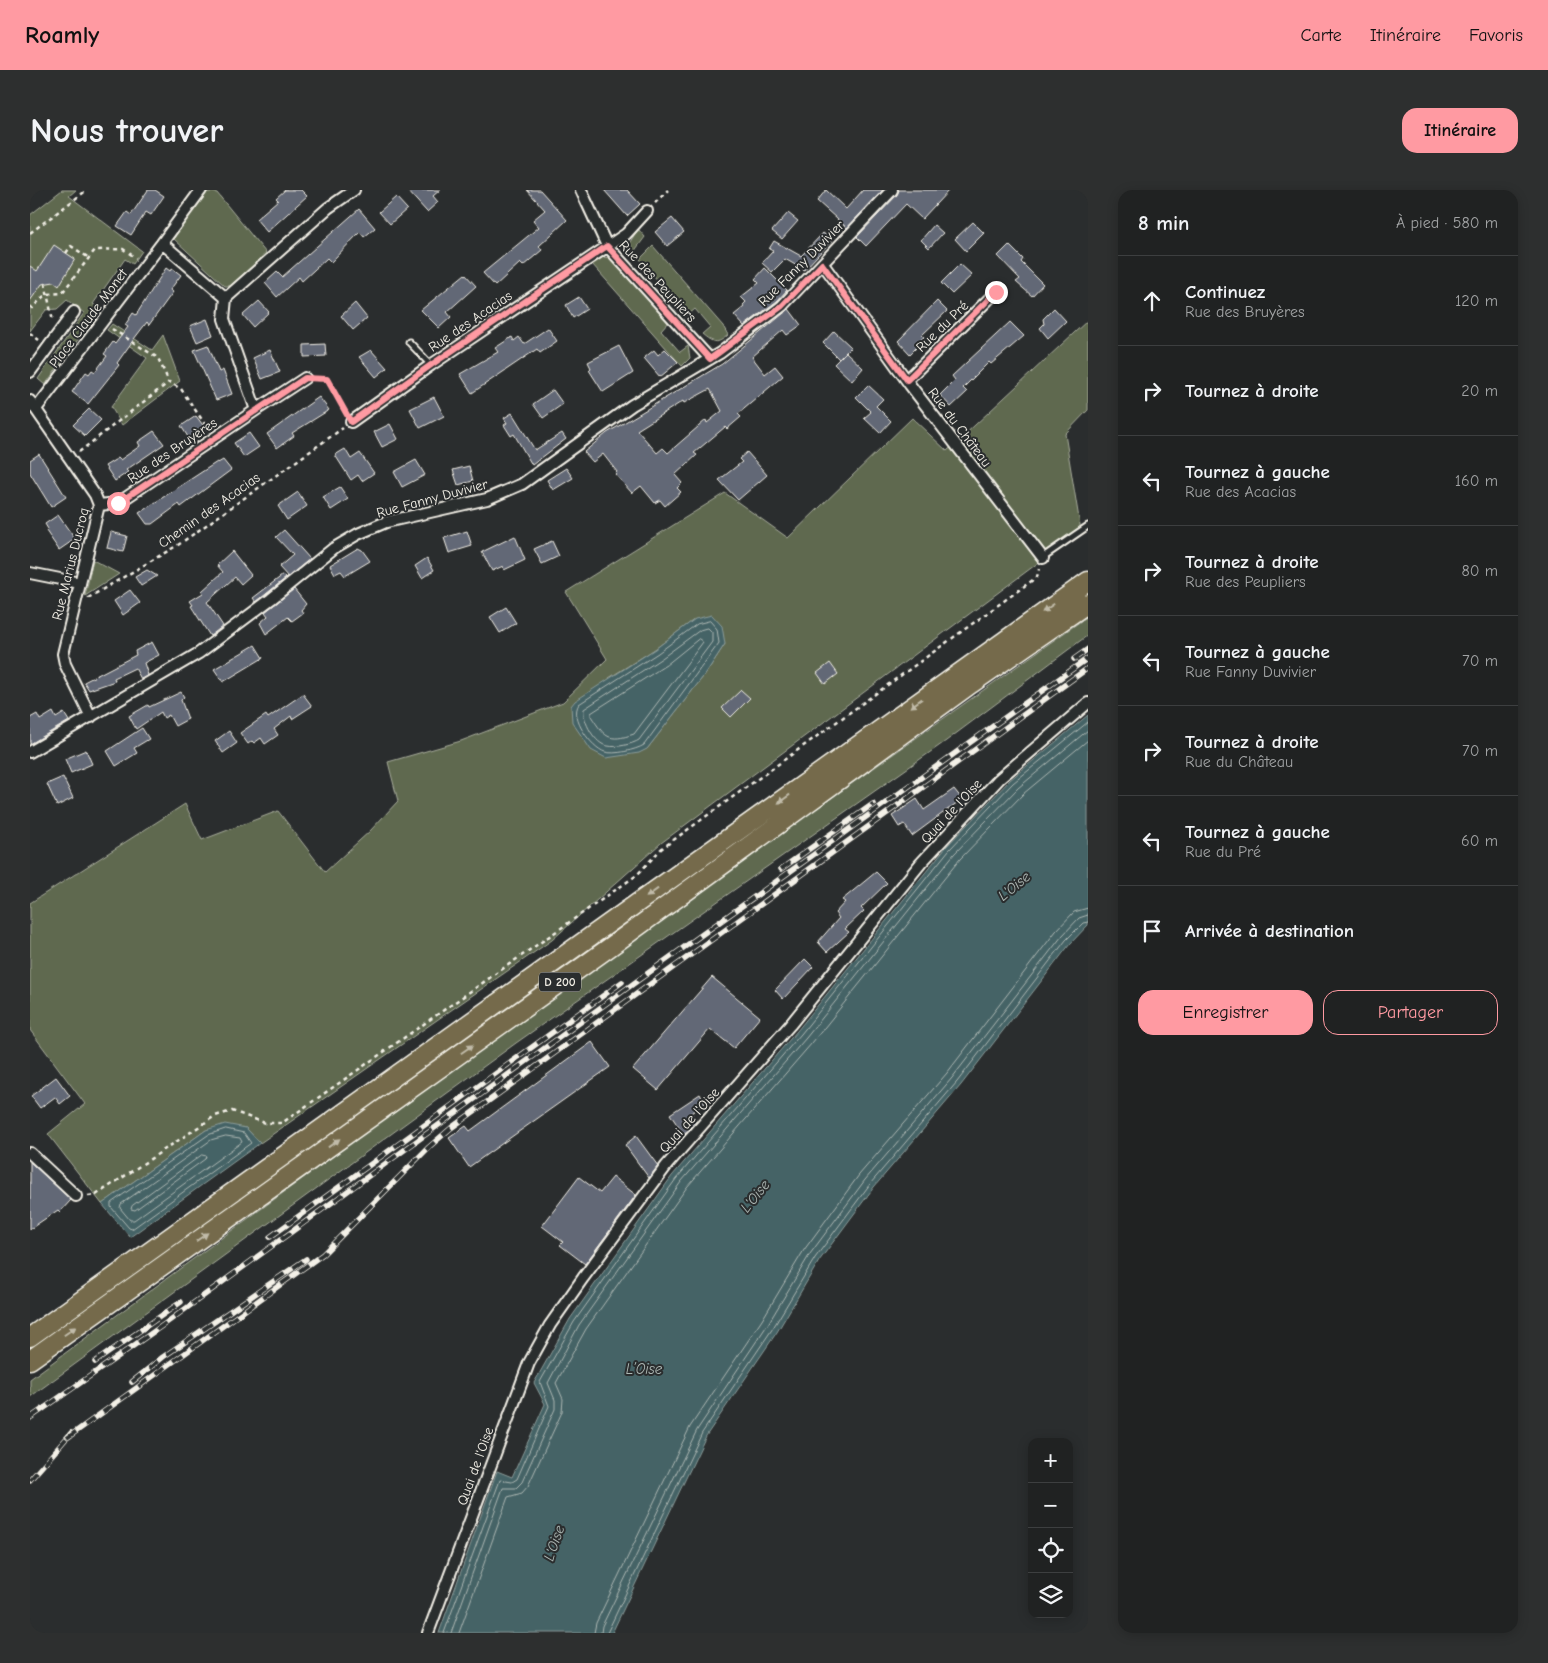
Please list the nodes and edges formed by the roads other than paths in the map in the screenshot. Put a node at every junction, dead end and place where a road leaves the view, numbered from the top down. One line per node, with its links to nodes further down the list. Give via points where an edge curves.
1 (201, 190): 6 (street)
2 (354, 190): 10 (street, via 328,208)
3 (581, 190): 7 (street, Rue des Peupliers)
4 (892, 190): 8 (street, Rue Fanny Duvivier)
5 (647, 211): 7 (street, Rue des Acacias, via 626,234)
6 (162, 243): 10 (street); 18 (street, Place Claude Monet)
7 (607, 246): 13 (street, Rue des Peupliers); 14 (street, Rue des Acacias)
8 (822, 264): 13 (street, Rue Fanny Duvivier, via 782,306); 17 (street, Rue du Château)
9 (996, 292): 17 (street, Rue du Pré)
10 (226, 298): 19 (street, via 224,318)
11 (74, 312): 15 (street, Place Claude Monet)
12 (410, 342): 14 (lane)
13 (710, 359): 29 (street, Rue Fanny Duvivier, via 632,405 522,484 487,499 386,522 358,534 334,548 199,653)
14 (431, 365): 20 (street, Rue des Acacias)
15 (30, 372)
16 (305, 378): 19 (street, Rue des Bruyères)
17 (907, 380): 23 (street, Rue du Château)
18 (33, 405): 21 (street, Rue Marius Ducroq, via 95,495)
19 (256, 410): 21 (street, Rue des Bruyères, via 118,503)
20 (351, 422)
21 (99, 506): 26 (street, Rue Marius Ducroq)
22 (1088, 526): 23 (lane)
23 (1043, 558)
24 (30, 573): 26 (street)
25 (1088, 581): 33 (highway, D 200, one-way to 33)
26 (80, 583): 29 (street, Rue Marius Ducroq, via 64,659)
27 (1088, 603): 34 (highway, D 200, one-way to 27)
28 (1088, 703): 35 (street, Quai de l'Oise, via 999,779 947,833 784,1032 668,1165 583,1278 550,1325 529,1363)
29 (91, 716): 30 (street, Rue Fanny Duvivier)
30 (30, 752)
31 (30, 1153): 32 (street)
32 (76, 1196)
33 (30, 1337)
34 (30, 1360)
35 (428, 1633)

